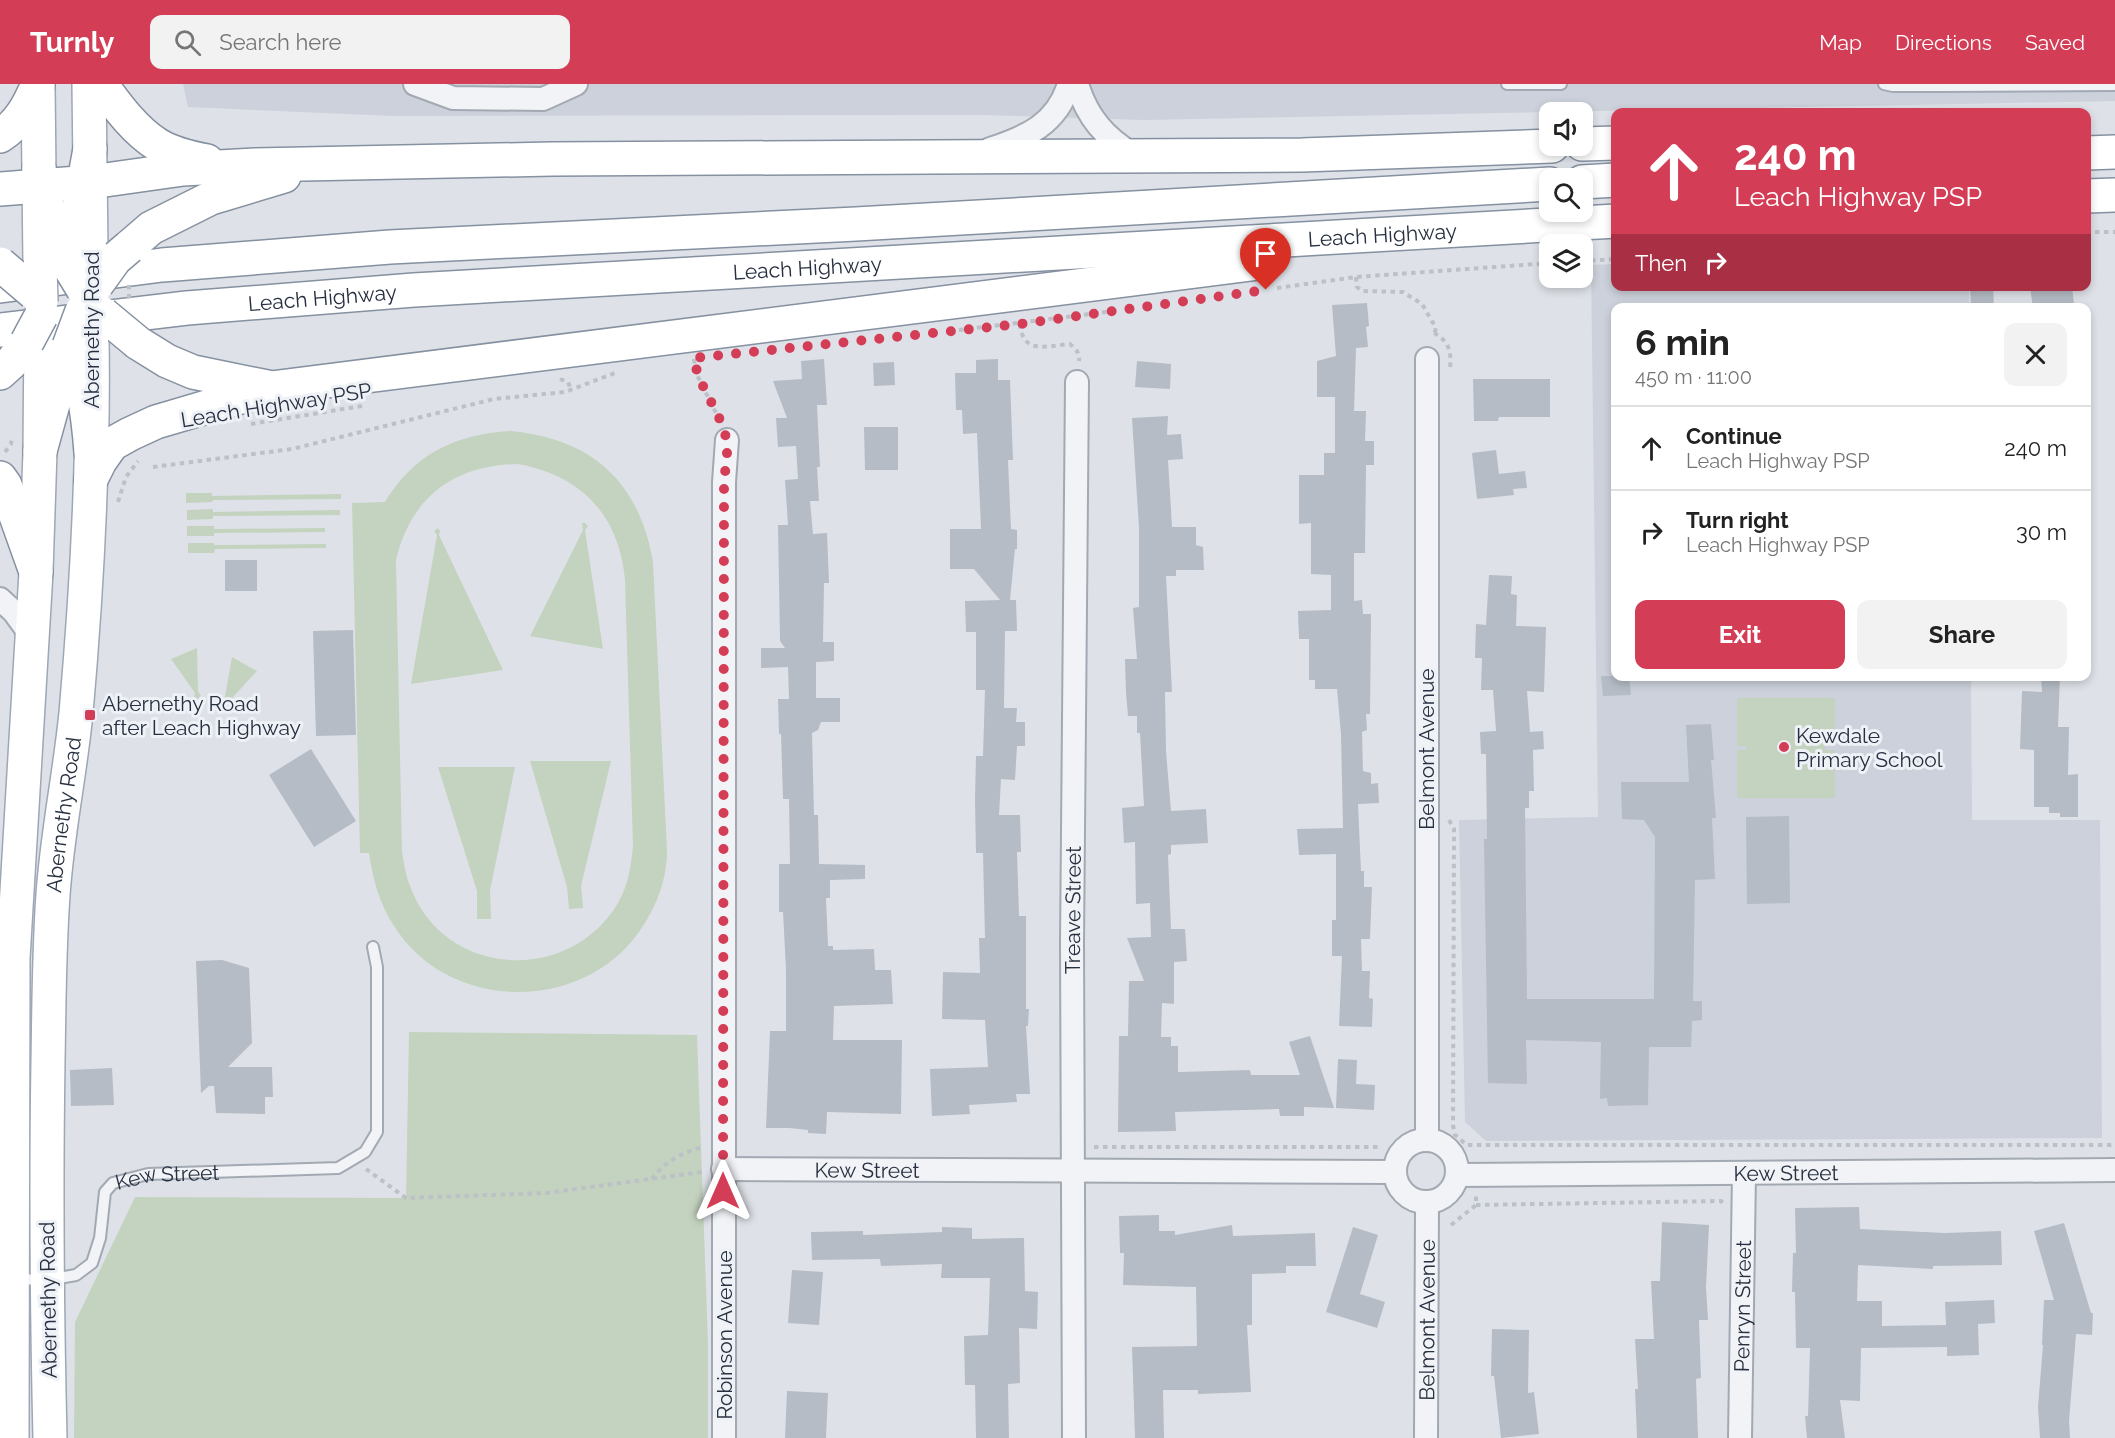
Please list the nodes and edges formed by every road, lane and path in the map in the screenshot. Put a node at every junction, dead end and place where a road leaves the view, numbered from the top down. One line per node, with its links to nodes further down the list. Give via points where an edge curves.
1 (38, 84): 12 (main road, via 18,121); 20 (main road)
2 (89, 84): 23 (main road, Abernethy Road)
3 (101, 84): 19 (main road, via 130,120 159,145 185,157)
4 (415, 84): 5 (street, via 453,98 543,99)
5 (576, 84)
6 (1069, 84): 17 (street, via 1057,111 1038,128 1021,139)
7 (1077, 84): 16 (street, via 1097,126)
8 (1507, 84): 9 (lane)
9 (1561, 84)
10 (1884, 84): 11 (lane)
11 (2115, 85)
12 (0, 136)
13 (1611, 143): 14 (main road)
14 (1593, 144)
15 (1539, 146): 16 (main road, via 1302,155)
16 (1134, 155): 17 (main road)
17 (968, 156): 18 (main road)
18 (357, 164): 19 (main road); 41 (main road, Abernethy Road, bridge, via 283,176 211,198 151,228 116,259)
19 (255, 165): 23 (main road, via 183,169)
20 (40, 180): 23 (main road); 25 (main road); 32 (main road, via 53,232)
21 (1611, 180): 22 (main road)
22 (1593, 181)
23 (88, 182): 32 (main road, Abernethy Road)
24 (1539, 185): 39 (main road, Leach Highway, via 390,247 162,265)
25 (0, 189)
26 (2115, 195): 27 (main road)
27 (2091, 196)
28 (1611, 221): 29 (main road, Leach Highway)
29 (1535, 227): 46 (main road, Leach Highway, via 414,290 187,308); 58 (main road)
30 (2091, 232): 31 (path)
31 (2115, 232)
32 (65, 254): 41 (main road, bridge); 44 (main road)
33 (1611, 259): 34 (path)
34 (1593, 260)
35 (0, 264): 44 (main road, Abernethy Road, bridge, via 12,272)
36 (1539, 264): 37 (path)
37 (1356, 277): 40 (path); 48 (path, via 1357,287 1362,291 1403,292 1422,304 1436,328)
38 (129, 281): 42 (path, bridge)
39 (0, 286)
40 (1275, 288)
41 (91, 297): 49 (main road, Abernethy Road, bridge); 58 (main road, bridge, via 103,314 167,361 193,372)
42 (129, 309)
43 (1124, 309): 45 (path)
44 (42, 310): 49 (main road, Abernethy Road); 49 (main road, bridge, via 27,342)
45 (1020, 324): 47 (path); 57 (path, via 1025,342 1034,347 1070,344 1076,349 1080,357)
46 (0, 330)
47 (950, 331)
48 (1434, 333): 52 (path); 55 (path, via 1446,342)
49 (51, 355): 64 (main road, Abernethy Road, via 78,369 87,410); 68 (main road, Abernethy Road, via 40,451)
50 (706, 357): 51 (path)
51 (694, 358): 53 (path); 62 (path, via 696,373)
52 (1427, 359): 73 (street, Belmont Avenue)
53 (683, 360)
54 (621, 371): 59 (path, Leach Highway PSP)
55 (1450, 371)
56 (555, 379): 59 (path, via 568,382)
57 (1077, 382): 79 (street, Treave Street)
58 (272, 388): 64 (main road, via 156,422 112,444 100,461)
59 (571, 390): 65 (path, Leach Highway PSP, via 494,399 292,449)
60 (371, 405): 61 (path, Leach Highway PSP)
61 (248, 424)
62 (727, 440): 78 (street, Robinson Avenue)
63 (140, 459): 67 (path, via 126,477)
64 (91, 465): 90 (main road, Abernethy Road, via 76,713 53,892)
65 (153, 467)
66 (0, 478): 68 (main road)
67 (118, 503)
68 (36, 572): 70 (main road, Abernethy Road)
69 (0, 599): 70 (street)
70 (33, 638): 89 (main road, Abernethy Road, via 13,958)
71 (1444, 813): 75 (path, via 1454,829 1453,1125 1455,1135 1467,1145)
72 (373, 947): 77 (lane, Kew Street, via 377,967 377,1132 365,1152)
73 (1426, 1139): 81 (street, via 1408,1145); 83 (street, via 1446,1146 1457,1164)
74 (2115, 1145): 75 (path)
75 (1476, 1146): 76 (path)
76 (1476, 1154)
77 (353, 1159): 78 (path, via 406,1198 546,1193); 90 (lane, Kew Street, via 338,1168 148,1174 113,1183 105,1192 100,1238 92,1263 76,1275)
78 (723, 1169): 79 (street, Kew Street); 93 (street, Robinson Avenue)
79 (1073, 1170): 81 (street, Kew Street); 94 (street, Treave Street)
80 (2115, 1170): 82 (street, Kew Street)
81 (1395, 1172): 86 (street, via 1408,1197)
82 (1744, 1173): 83 (street, Kew Street); 96 (street, Penryn Street)
83 (1458, 1175): 86 (street, via 1444,1197)
84 (1476, 1194): 87 (path)
85 (1721, 1201): 87 (path)
86 (1427, 1202): 95 (street, Belmont Avenue)
87 (1476, 1205): 88 (path)
88 (1451, 1225)
89 (11, 1279): 90 (lane, Kew Street); 91 (main road, Abernethy Road)
90 (47, 1280): 92 (main road, Abernethy Road)
91 (12, 1438)
92 (50, 1438)
93 (724, 1438)
94 (1074, 1438)
95 (1426, 1438)
96 (1740, 1438)

